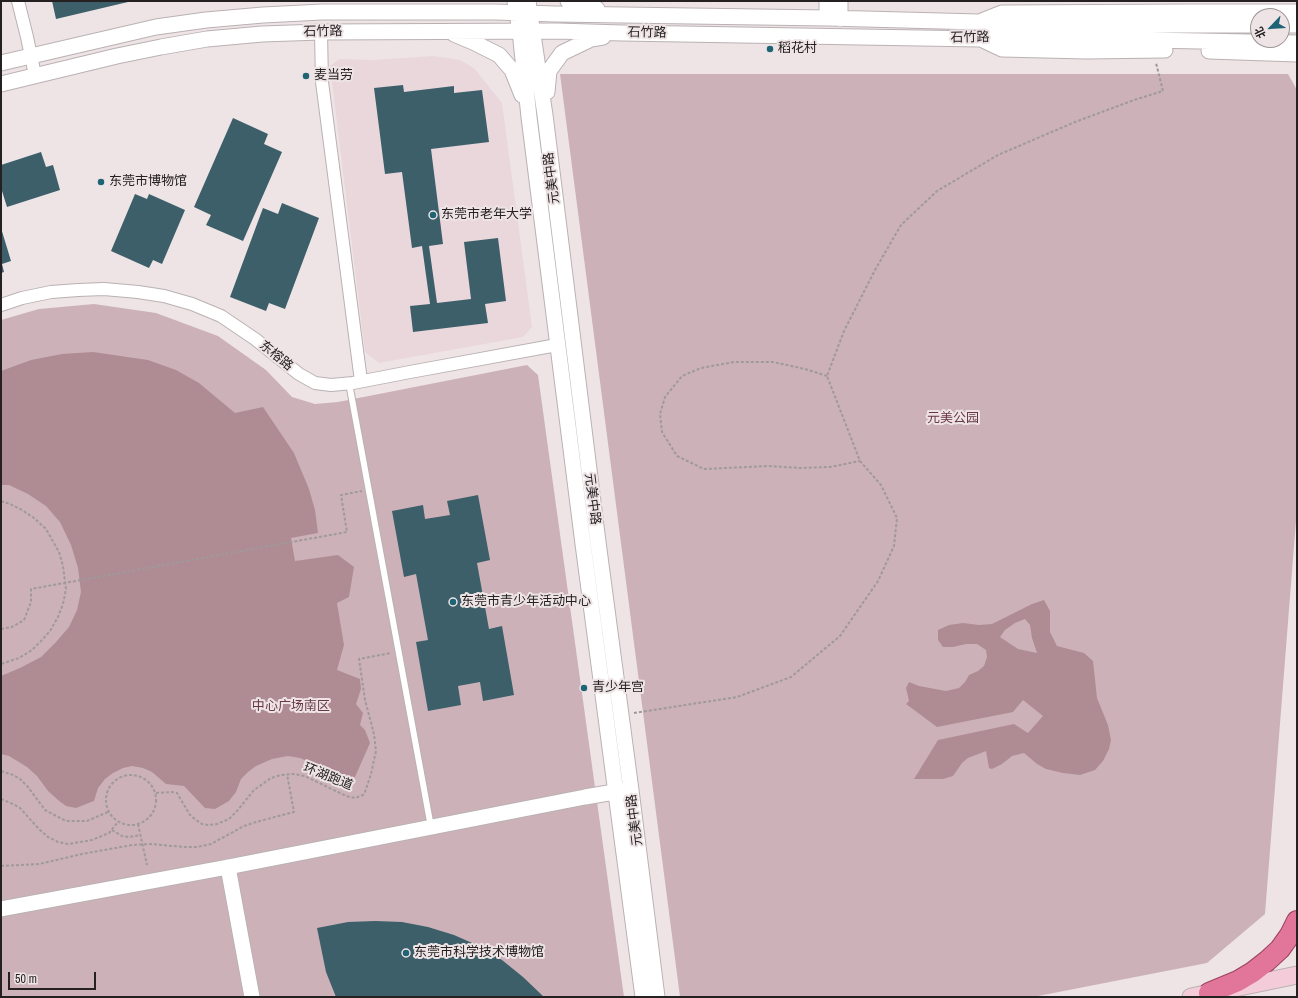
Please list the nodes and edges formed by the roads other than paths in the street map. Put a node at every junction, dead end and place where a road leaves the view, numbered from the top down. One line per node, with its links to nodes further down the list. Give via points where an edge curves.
1 (18, 1): 23 (street)
2 (471, 1): 9 (street)
3 (568, 1): 12 (street)
4 (827, 1): 13 (street)
5 (840, 1): 13 (street)
6 (1151, 1): 10 (street)
7 (1182, 6): 10 (street); 11 (street)
8 (522, 7): 9 (street, 石竹路); 12 (street, 石竹路); 17 (street, 元美中路)
9 (442, 12): 23 (street, 石竹路, via 322,12 213,20 156,27)
10 (1141, 12): 14 (street, via 1002,13)
11 (1297, 12)
12 (619, 15): 13 (street, 石竹路)
13 (833, 18): 14 (street, 石竹路)
14 (979, 22): 15 (street, 石竹路, via 1001,25)
15 (1250, 25)
16 (445, 31): 17 (street, 石竹路); 18 (street, 石竹路); 28 (street, via 499,55 512,70)
17 (526, 31): 19 (street, 石竹路); 27 (street, 元美中路); 28 (street, 元美中路)
18 (321, 32): 25 (street, 石竹路, via 207,39); 31 (street, via 322,82)
19 (622, 33): 20 (street, 石竹路); 27 (street, via 591,39 562,53 549,71)
20 (980, 39): 21 (street, 石竹路, via 1004,37); 22 (street, via 1002,49)
21 (1297, 42)
22 (1297, 54)
23 (31, 56): 24 (street, 石竹路); 25 (street)
24 (1, 63)
25 (35, 75): 26 (street, 石竹路)
26 (1, 84)
27 (545, 115): 32 (street, 元美中路, via 621,715)
28 (529, 117): 30 (street, 元美中路)
29 (1, 305): 31 (street, 东榕路, via 51,292 78,290 104,289 164,296 221,316 315,383)
30 (557, 345): 31 (street, 东榕路); 32 (street, 元美中路, via 583,544)
31 (355, 382): 33 (lane, via 369,490)
32 (624, 791): 33 (street); 40 (street, 元美中路); 41 (street, 元美中路)
33 (431, 827): 34 (street)
34 (228, 867): 35 (street); 39 (street)
35 (1, 909)
36 (1297, 921): 38 (highway, via 1283,944 1253,972 1238,981)
37 (1297, 975): 38 (main road)
38 (1200, 995)
39 (252, 997)
40 (643, 997)
41 (657, 997)

